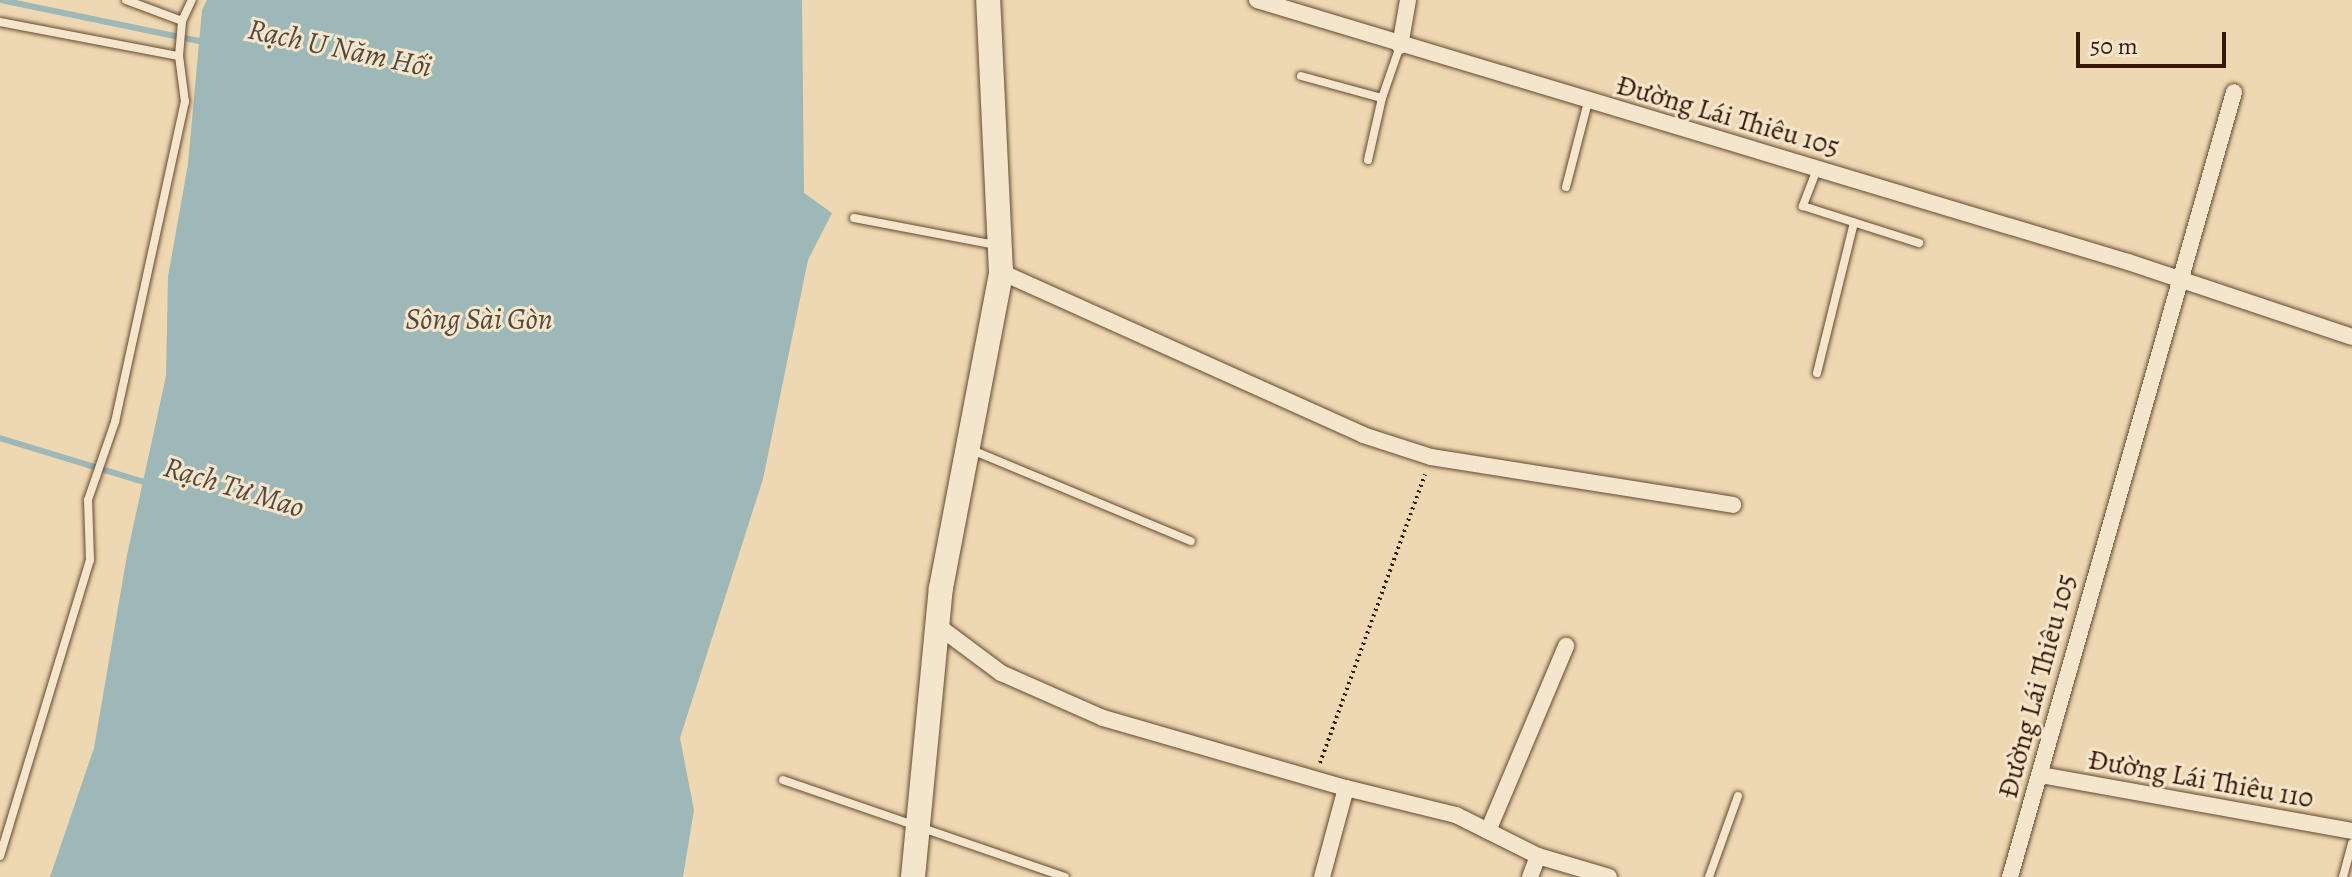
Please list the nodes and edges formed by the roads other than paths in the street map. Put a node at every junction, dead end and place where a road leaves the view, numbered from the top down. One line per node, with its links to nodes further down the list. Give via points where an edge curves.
1 (126, 0): 7 (lane)
2 (192, 0): 7 (lane)
3 (988, 0): 20 (street)
4 (1257, 0): 8 (street, Đường Lái Thiêu 105)
5 (1408, 0): 8 (street)
6 (0, 22): 9 (lane)
7 (182, 23): 9 (lane)
8 (1400, 46): 12 (lane); 13 (street, Đường Lái Thiêu 105)
9 (179, 54): 38 (lane, via 185,102 88,500 90,560)
10 (1301, 76): 12 (lane)
11 (2234, 92): 22 (street)
12 (1382, 98): 14 (lane)
13 (1588, 102): 15 (street, Đường Lái Thiêu 105); 16 (lane)
14 (1368, 160)
15 (1817, 169): 18 (lane, via 1803,206); 22 (street, Đường Lái Thiêu 105)
16 (1566, 187)
17 (854, 218): 20 (lane)
18 (1854, 222): 19 (lane); 24 (lane)
19 (1919, 243)
20 (1000, 246): 21 (street)
21 (1001, 272): 25 (street); 26 (street, via 1363,435 1431,457)
22 (2184, 280): 23 (street, Đường Lái Thiêu 105); 30 (street, Đường Lái Thiêu 105, via 2101,546)
23 (2352, 337)
24 (1817, 373)
25 (968, 448): 27 (lane); 28 (street)
26 (1733, 505)
27 (1191, 541)
28 (938, 626): 32 (street, via 1001,673 1103,718); 34 (street)
29 (1566, 646): 35 (street)
30 (2041, 775): 36 (street, Đường Lái Thiêu 110); 46 (street, Đường Lái Thiêu 105)
31 (783, 780): 34 (lane)
32 (1346, 788): 35 (street, via 1456,815); 42 (street)
33 (1738, 796): 45 (lane)
34 (918, 829): 40 (street); 41 (lane)
35 (1488, 831): 39 (street)
36 (2352, 831)
37 (2352, 843): 47 (lane)
38 (0, 856)
39 (1538, 856): 43 (street); 44 (street)
40 (913, 877)
41 (1065, 877)
42 (1322, 877)
43 (1530, 877)
44 (1609, 877)
45 (1709, 877)
46 (2010, 877)
47 (2343, 877)

